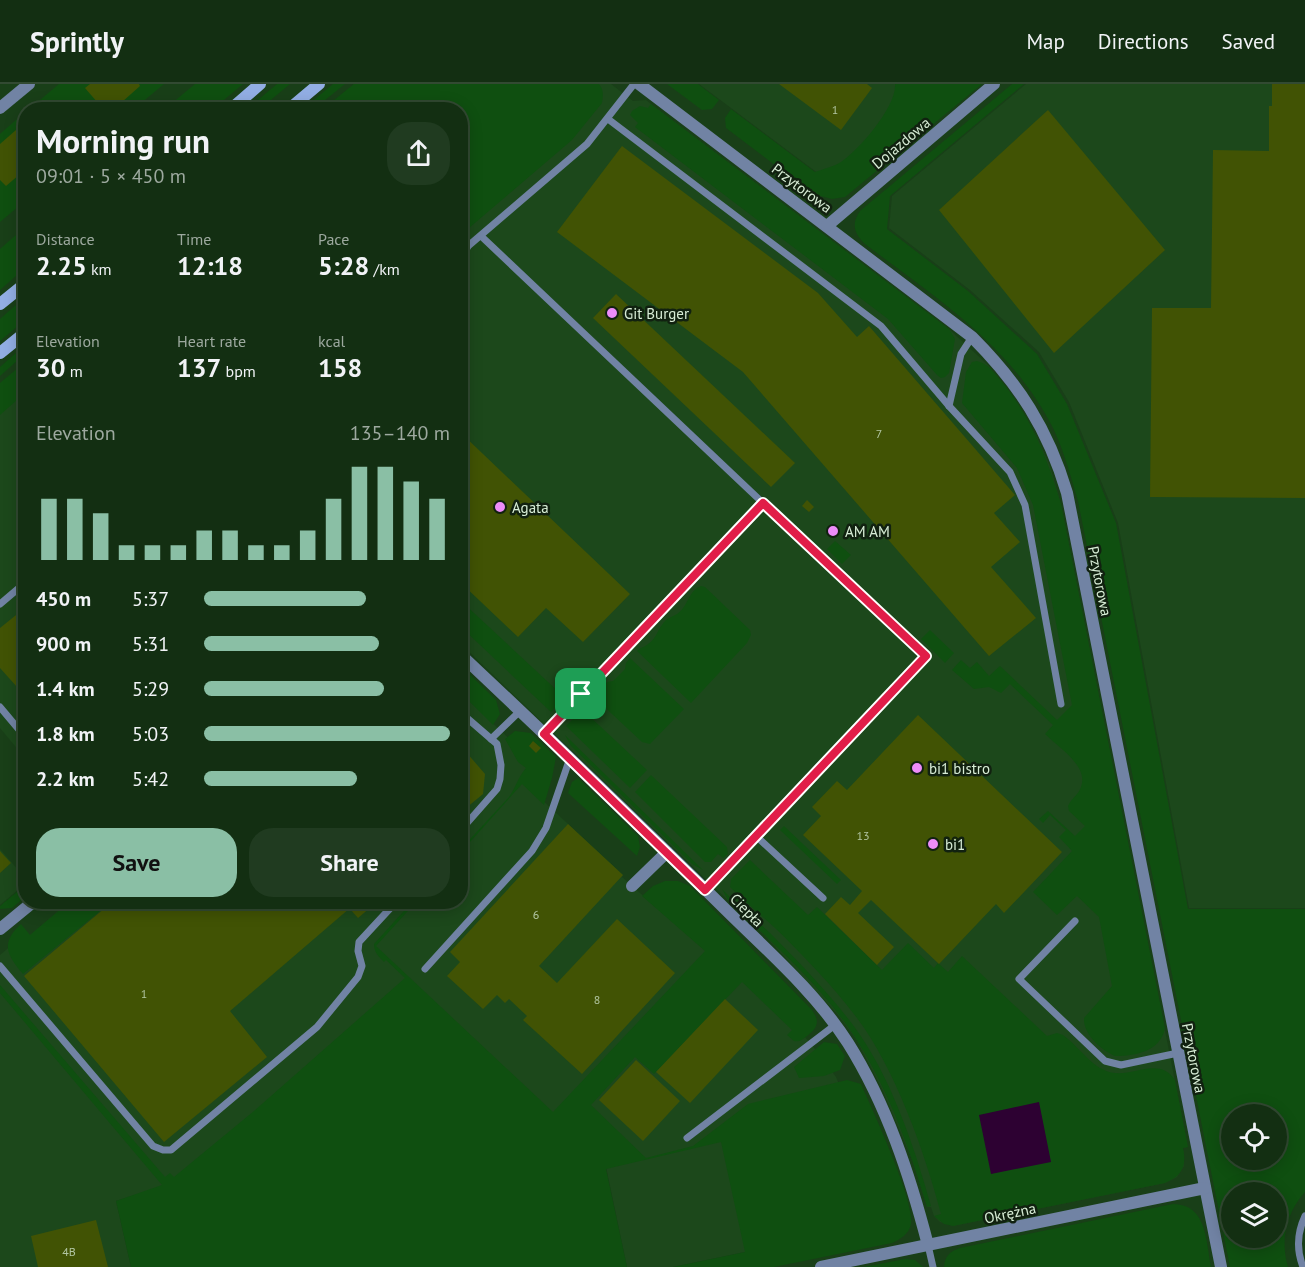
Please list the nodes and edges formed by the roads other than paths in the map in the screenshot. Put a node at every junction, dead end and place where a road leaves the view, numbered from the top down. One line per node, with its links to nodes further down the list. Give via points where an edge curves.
1 (29, 84): 9 (street)
2 (260, 84): 7 (main road)
3 (319, 84): 8 (main road)
4 (634, 84): 10 (lane)
5 (639, 84): 11 (street, Przytorowa)
6 (994, 84): 11 (street, Dojazdowa)
7 (239, 102)
8 (298, 102)
9 (0, 108)
10 (608, 119): 12 (lane, via 587,144); 19 (lane, via 881,326)
11 (827, 226): 16 (street, Przytorowa)
12 (481, 236): 13 (lane); 20 (lane)
13 (468, 247)
14 (18, 289): 15 (main road)
15 (0, 304)
16 (972, 337): 19 (lane, via 961,354); 45 (street, Przytorowa, via 1016,385 1034,412 1067,493)
17 (18, 339): 18 (main road)
18 (0, 354)
19 (949, 406): 24 (lane, via 1010,472 1025,505)
20 (763, 503): 29 (lane); 33 (lane, via 926,656)
21 (18, 589): 22 (lane)
22 (0, 604)
23 (468, 662): 26 (street, Ciepła)
24 (1061, 704)
25 (0, 707): 28 (lane)
26 (520, 711): 29 (street, Ciepła); 30 (lane)
27 (468, 719): 30 (lane)
28 (18, 728)
29 (544, 734): 31 (street, Ciepła)
30 (491, 739): 32 (lane, via 500,753 500,779 492,796)
31 (570, 758): 34 (street, Ciepła); 43 (lane, via 546,828 532,851)
32 (468, 822)
33 (756, 836): 36 (lane); 37 (lane)
34 (667, 852): 35 (street); 36 (street, Ciepła)
35 (632, 886)
36 (705, 890): 44 (street, Ciepła, via 803,987)
37 (823, 898)
38 (24, 909): 41 (street)
39 (390, 909): 42 (lane, via 359,942 362,966 358,977 317,1027 171,1150 153,1146)
40 (1075, 921): 45 (lane, via 1019,979 1105,1061 1121,1065)
41 (0, 929)
42 (0, 966)
43 (425, 969)
44 (835, 1025): 46 (lane); 49 (street, Ciepła, via 885,1115 908,1174)
45 (1178, 1053): 47 (street, Przytorowa)
46 (687, 1138)
47 (1205, 1188): 49 (street, Okrężna); 52 (street, Przytorowa)
48 (1305, 1216): 53 (lane, via 1298,1240)
49 (928, 1245): 50 (street, Okrężna); 51 (lane)
50 (820, 1267)
51 (933, 1267)
52 (1221, 1267)
53 (1303, 1267)

